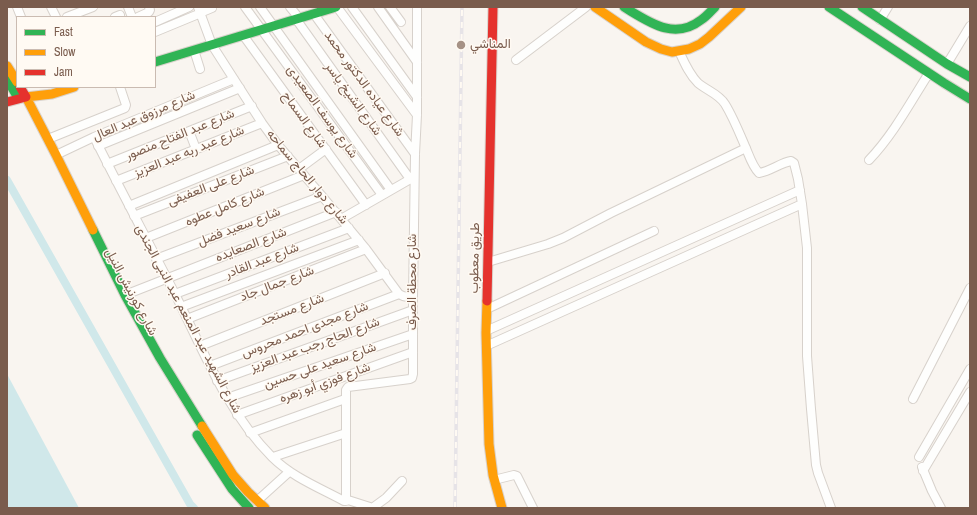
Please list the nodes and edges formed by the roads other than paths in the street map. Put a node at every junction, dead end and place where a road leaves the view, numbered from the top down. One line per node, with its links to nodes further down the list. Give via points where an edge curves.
1 (51, 7): 25 (street)
2 (93, 7): 26 (street)
3 (149, 7): 27 (street, via 150,11)
4 (189, 7): 30 (street)
5 (245, 7): 34 (street, شارع يوسف الصعيدى)
6 (260, 7): 32 (street)
7 (290, 7): 28 (street, شارع الشيخ ياسر)
8 (337, 7): 24 (street); 61 (street)
9 (352, 7): 56 (street)
10 (378, 7): 42 (street)
11 (390, 7): 31 (street)
12 (417, 7): 42 (street, شارع محطة الصرف)
13 (493, 7): 97 (street, طريق معطوب)
14 (586, 7): 40 (street)
15 (595, 7): 39 (street, via 646,42 661,49)
16 (624, 7): 17 (street, via 653,25 665,30 678,31 690,27)
17 (716, 7)
18 (741, 7): 39 (street, via 700,44)
19 (829, 7): 46 (street)
20 (862, 7): 29 (street)
21 (888, 7): 29 (street)
22 (212, 8): 23 (street)
23 (200, 11): 35 (street); 37 (street, شارع دوار الحاج سماحه)
24 (311, 12): 28 (street); 71 (street, شارع عياده الدكتور محمد)
25 (56, 16)
26 (70, 16)
27 (140, 16)
28 (297, 19): 32 (street); 78 (street, شارع الشيخ ياسر)
29 (880, 20): 43 (street)
30 (156, 22)
31 (401, 22)
32 (274, 26): 34 (street); 81 (street)
33 (970, 26): 43 (street)
34 (262, 29): 36 (street); 83 (street, شارع يوسف الصعيدى)
35 (156, 32)
36 (243, 35): 37 (street); 70 (street, شارع السماح)
37 (212, 45): 38 (street); 49 (street, شارع دوار الحاج سماحه)
38 (194, 50): 41 (street); 45 (street)
39 (679, 51): 68 (street, via 690,73 725,104)
40 (516, 60)
41 (156, 62)
42 (417, 62): 56 (street, شارع محطة الصرف)
43 (947, 64): 47 (street)
44 (7, 66): 50 (street)
45 (200, 69)
46 (929, 73): 58 (street); 74 (street, via 885,143)
47 (970, 78)
48 (7, 79): 57 (street, شارع كورنيش النيل)
49 (234, 79): 54 (street, شارع دوار الحاج سماحه); 64 (street, شارع مرزوق عبد العال)
50 (16, 80)
51 (20, 88): 57 (street, شارع كورنيش النيل)
52 (66, 88): 55 (street)
53 (120, 88): 65 (street, via 125,108)
54 (240, 88): 60 (street, شارع دوار الحاج سماحه); 67 (street)
55 (50, 90): 57 (street)
56 (417, 97): 61 (street, شارع محطة الصرف)
57 (22, 98): 59 (street); 65 (street, شارع كورنيش النيل); 80 (street, شارع كورنيش النيل, via 49,157)
58 (970, 99)
59 (7, 102)
60 (252, 106): 62 (street, شارع دوار الحاج سماحه); 75 (street, شارع عبد الفتاح منصور)
61 (416, 115): 71 (street, شارع محطة الصرف)
62 (262, 123): 66 (street, شارع دوار الحاج سماحه); 69 (street, شارع عبد ربه عبد العزيز)
63 (191, 136): 69 (street)
64 (94, 138): 67 (street, شارع الشهيد عبد المنعم عبد النبى الجندى); 72 (street, شارع مرزوق عبد العال)
65 (48, 139): 72 (street, شارع كورنيش النيل)
66 (278, 144): 73 (street, شارع دوار الحاج سماحه); 87 (street)
67 (98, 146): 75 (street, شارع الشهيد عبد المنعم عبد النبى الجندى)
68 (746, 148): 82 (street, via 759,173 769,171 787,161 794,163); 97 (street, via 563,238)
69 (196, 149): 79 (street, شارع عبد ربه عبد العزيز)
70 (326, 149): 76 (street); 86 (street, شارع السماح)
71 (415, 154): 78 (street, شارع محطة الصرف)
72 (56, 155): 80 (street, شارع كورنيش النيل)
73 (288, 156): 76 (street, شارع دوار الحاج سماحه); 89 (street, شارع على العفيفى)
74 (869, 160)
75 (107, 164): 79 (street, شارع الشهيد عبد المنعم عبد النبى الجندى)
76 (298, 168): 77 (street, شارع دوار الحاج سماحه)
77 (304, 175): 84 (street, شارع دوار الحاج سماحه); 93 (street, شارع كامل عطوه)
78 (412, 178): 81 (street); 105 (street, شارع محطة الصرف)
79 (116, 181): 87 (street, شارع الشهيد عبد المنعم عبد النبى الجندى)
80 (69, 190): 100 (street, شارع كورنيش النيل)
81 (391, 190): 83 (street)
82 (800, 190): 85 (street); 110 (street)
83 (382, 195): 86 (street)
84 (322, 196): 88 (street, شارع دوار الحاج سماحه); 96 (street, شارع سعيد فضل)
85 (802, 204): 113 (street); 139 (street, via 807,248 807,356 811,416 817,468)
86 (366, 205): 90 (street)
87 (129, 206): 89 (street, شارع الشهيد عبد المنعم عبد النبى الجندى)
88 (336, 212): 90 (street, شارع دوار الحاج سماحه); 99 (street, شارع الصعايده)
89 (134, 216): 93 (street, شارع الشهيد عبد المنعم عبد النبى الجندى)
90 (341, 219): 91 (street, شارع دوار الحاج سماحه)
91 (349, 228): 94 (street, شارع دوار الحاج سماحه); 102 (street, شارع عبد القادر)
92 (654, 231): 107 (street)
93 (146, 238): 96 (street, شارع الشهيد عبد المنعم عبد النبى الجندى)
94 (359, 240): 95 (street, شارع دوار الحاج سماحه); 106 (street)
95 (366, 249): 98 (street, شارع دوار الحاج سماحه); 109 (street, شارع جمال جاد)
96 (156, 259): 99 (street, شارع الشهيد عبد المنعم عبد النبى الجندى)
97 (488, 262): 107 (street, طريق معطوب)
98 (385, 274): 103 (street, شارع دوار الحاج سماحه); 112 (street, شارع مستجد)
99 (166, 278): 102 (street, شارع الشهيد عبد المنعم عبد النبى الجندى); 104 (street, شارع الصعايده)
100 (115, 284): 104 (street, شارع كورنيش النيل); 131 (street, شارع كورنيش النيل, via 154,362)
101 (970, 288): 121 (street)
102 (175, 294): 106 (street, شارع الشهيد عبد المنعم عبد النبى الجندى)
103 (399, 294): 105 (street); 115 (street, شارع مجدى احمد محروس)
104 (125, 295): 130 (street, شارع كورنيش النيل, via 205,432)
105 (413, 298): 108 (street, شارع محطة الصرف)
106 (181, 307): 109 (street, شارع الشهيد عبد المنعم عبد النبى الجندى)
107 (487, 309): 110 (street, طريق معطوب)
108 (413, 310): 111 (street, شارع محطة الصرف); 117 (street, شارع الحاج رجب عبد العزيز)
109 (187, 320): 112 (street, شارع الشهيد عبد المنعم عبد النبى الجندى)
110 (486, 330): 113 (street, طريق معطوب)
111 (413, 334): 114 (street, شارع محطة الصرف); 119 (street, شارع سعيد على حسين)
112 (200, 346): 115 (street, شارع الشهيد عبد المنعم عبد النبى الجندى)
113 (486, 346): 128 (street, طريق معطوب, via 488,444)
114 (413, 352): 120 (street, شارع محطة الصرف, via 412,378 348,387); 122 (street, شارع فوزي أبو زهره)
115 (210, 366): 117 (street, شارع الشهيد عبد المنعم عبد النبى الجندى)
116 (970, 369): 126 (street, via 918,455)
117 (217, 381): 119 (street, شارع الشهيد عبد المنعم عبد النبى الجندى)
118 (970, 392): 126 (street)
119 (227, 398): 122 (street, شارع الشهيد عبد المنعم عبد النبى الجندى)
120 (345, 399): 123 (street); 124 (street)
121 (913, 399)
122 (237, 415): 123 (street, شارع الشهيد عبد المنعم عبد النبى الجندى)
123 (250, 433): 125 (street, شارع الشهيد عبد المنعم عبد النبى الجندى)
124 (346, 433): 125 (street); 133 (street)
125 (273, 457): 127 (street, شارع الشهيد عبد المنعم عبد النبى الجندى)
126 (923, 471): 140 (street)
127 (290, 472): 132 (street); 133 (street, شارع الشهيد عبد المنعم عبد النبى الجندى)
128 (494, 480): 137 (street, طريق معطوب); 138 (street, via 517,476)
129 (402, 481): 136 (street)
130 (240, 483): 131 (street); 132 (street, شارع كورنيش النيل)
131 (232, 489): 134 (street, شارع كورنيش النيل)
132 (257, 501): 135 (street, شارع كورنيش النيل)
133 (346, 501): 136 (street, شارع الشهيد عبد المنعم عبد النبى الجندى)
134 (249, 508)
135 (265, 508)
136 (373, 508)
137 (502, 508)
138 (533, 508)
139 (831, 508)
140 (941, 508)

